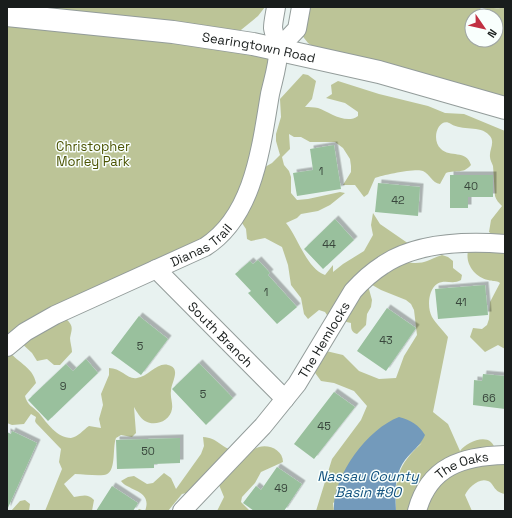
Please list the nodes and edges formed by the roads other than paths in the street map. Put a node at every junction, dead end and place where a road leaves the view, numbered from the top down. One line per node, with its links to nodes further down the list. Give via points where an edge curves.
1 (276, 7): 4 (street, via 273,28)
2 (300, 7): 4 (street, via 297,29)
3 (7, 15): 4 (main road, Searingtown Road, via 173,32)
4 (278, 49): 5 (main road, Searingtown Road, via 379,72); 7 (street, Dianas Trail, via 258,160 234,220 206,247)
5 (505, 108)
6 (505, 244): 9 (street, The Hemlocks, via 468,243 438,246 410,252 384,264 352,290 305,372)
7 (156, 269): 8 (street, Dianas Trail, via 55,315); 9 (street, South Branch)
8 (7, 347)
9 (286, 399): 11 (street, The Hemlocks)
10 (505, 455): 12 (street, The Oaks, via 470,458 445,469 427,485)
11 (182, 511)
12 (417, 511)

